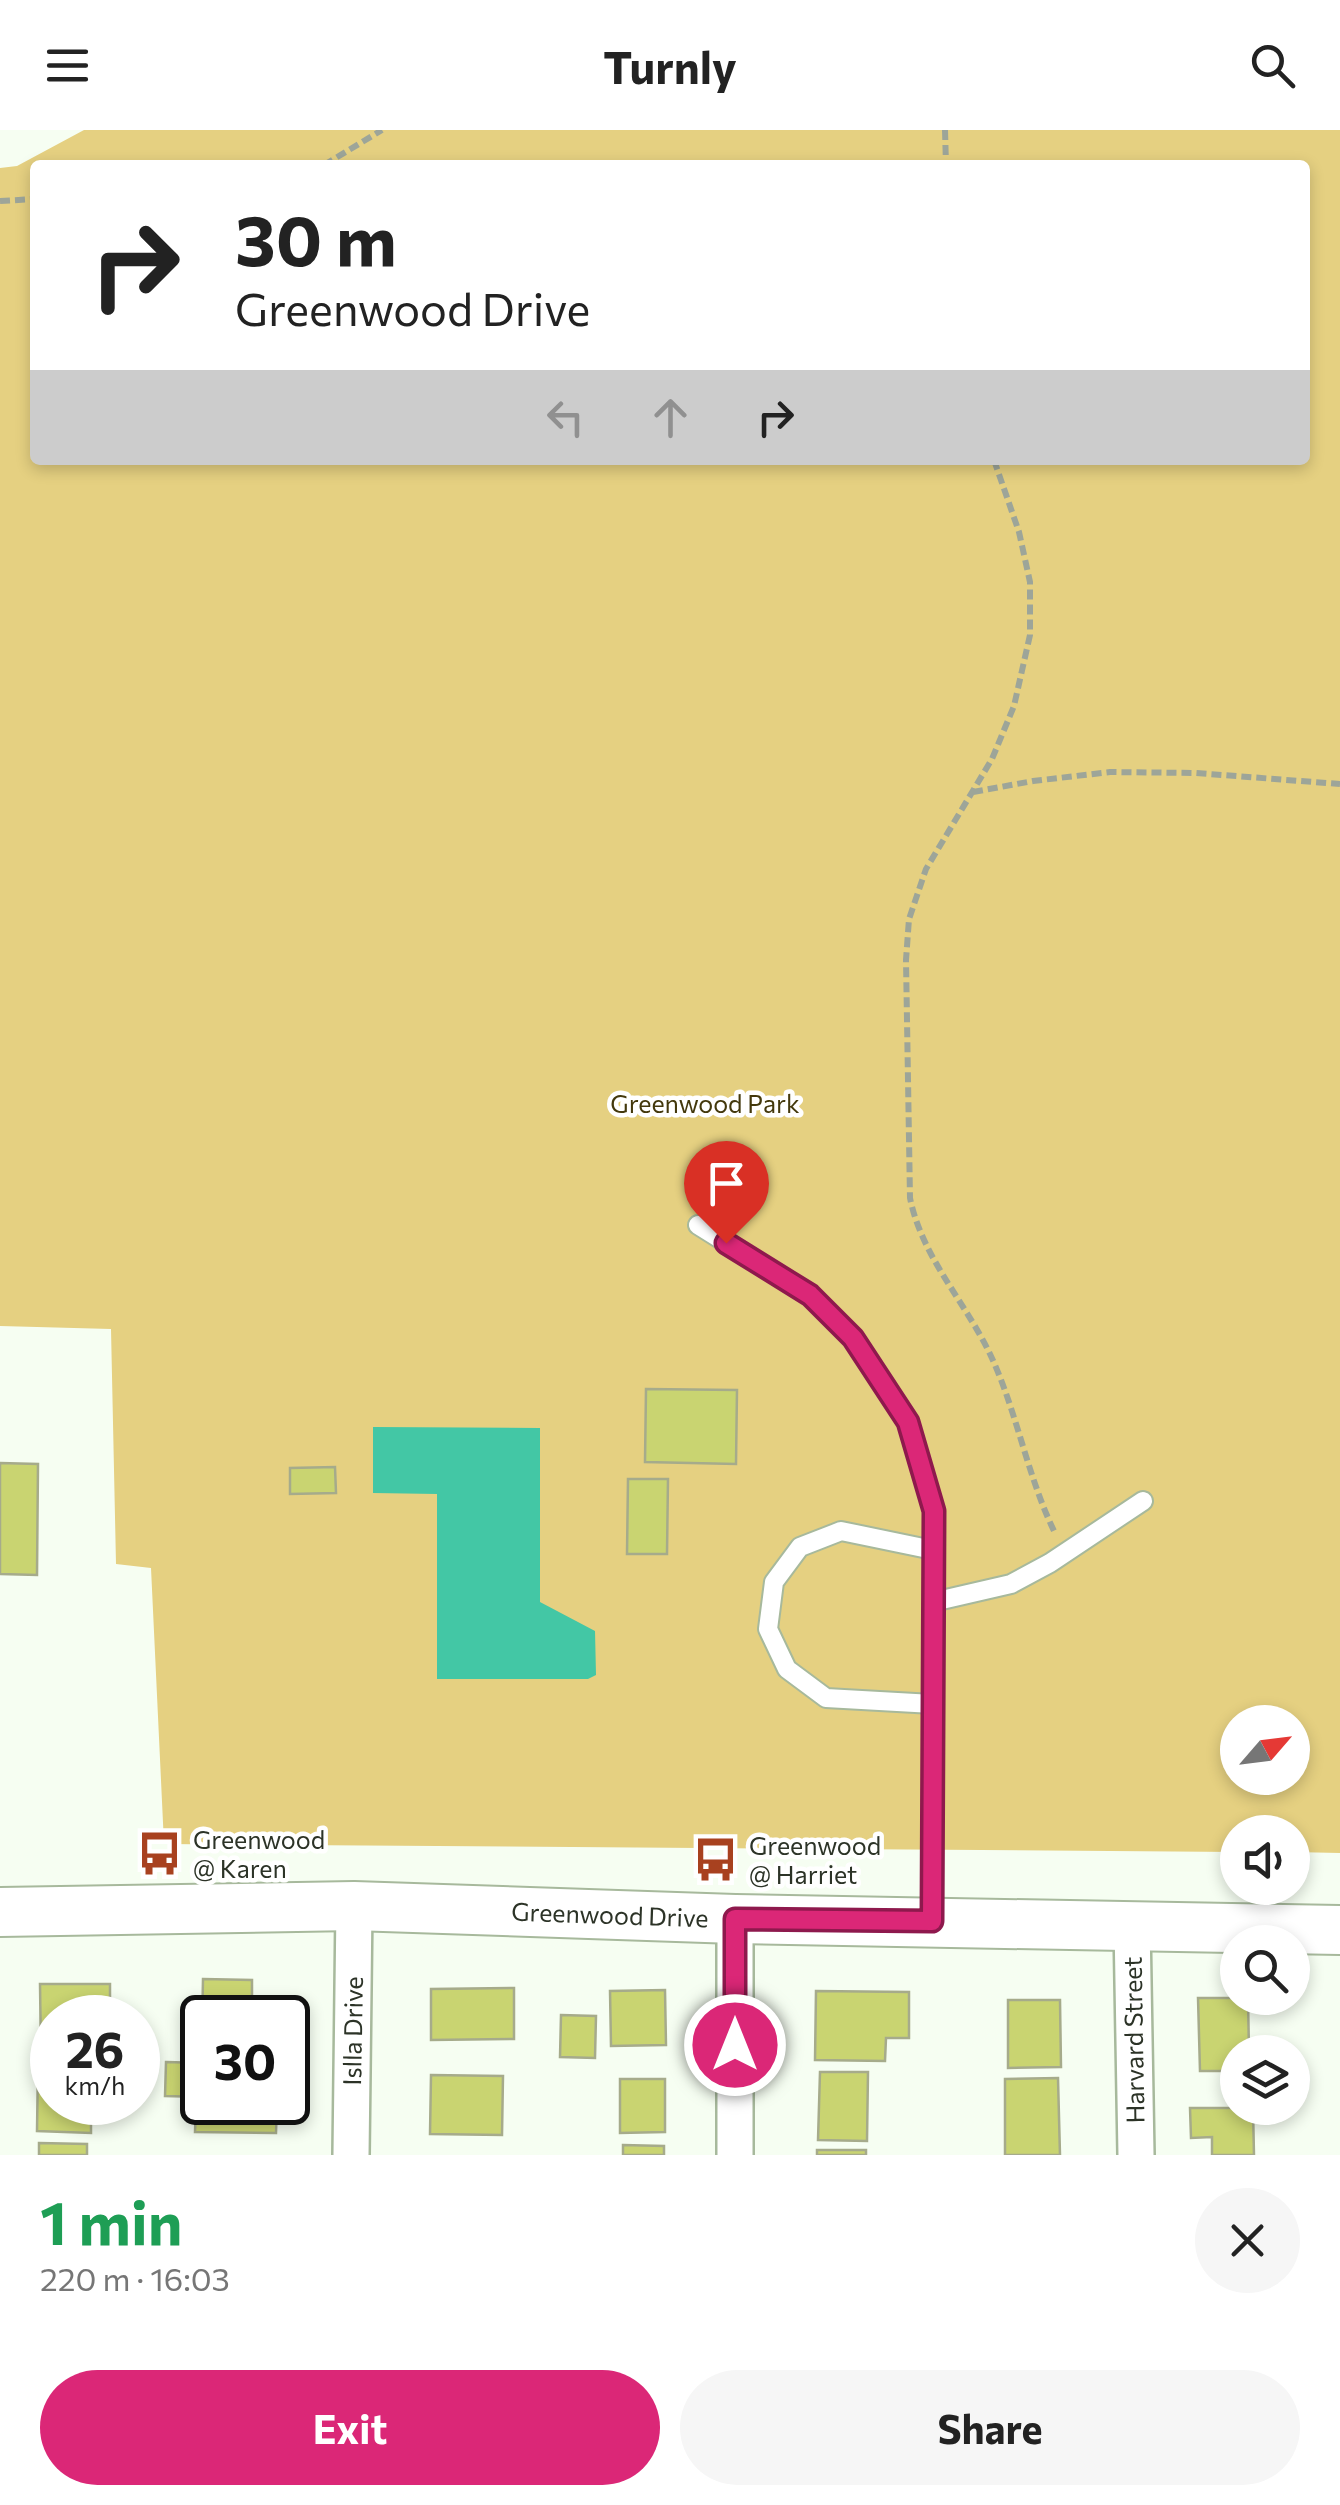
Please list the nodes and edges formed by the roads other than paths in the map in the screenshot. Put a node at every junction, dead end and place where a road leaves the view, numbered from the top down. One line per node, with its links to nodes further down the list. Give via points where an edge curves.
1 (698, 1226): 3 (lane, via 810,1295 853,1338 908,1422 934,1511)
2 (1143, 1501): 4 (lane, via 1011,1584)
3 (934, 1550): 4 (lane); 5 (lane, via 842,1531 800,1547 774,1582 768,1629 787,1669 826,1698)
4 (933, 1602): 5 (lane)
5 (933, 1704): 9 (lane)
6 (354, 1906): 7 (main road, Greenwood Drive); 8 (main road, Greenwood Drive); 12 (street, Islla Drive)
7 (0, 1912)
8 (735, 1919): 9 (main road, Greenwood Drive); 13 (street)
9 (932, 1921): 10 (main road, Greenwood Drive)
10 (1132, 1924): 11 (main road, Greenwood Drive); 14 (street, Harvard Street)
11 (1340, 1930)
12 (351, 2155)
13 (735, 2155)
14 (1136, 2155)

